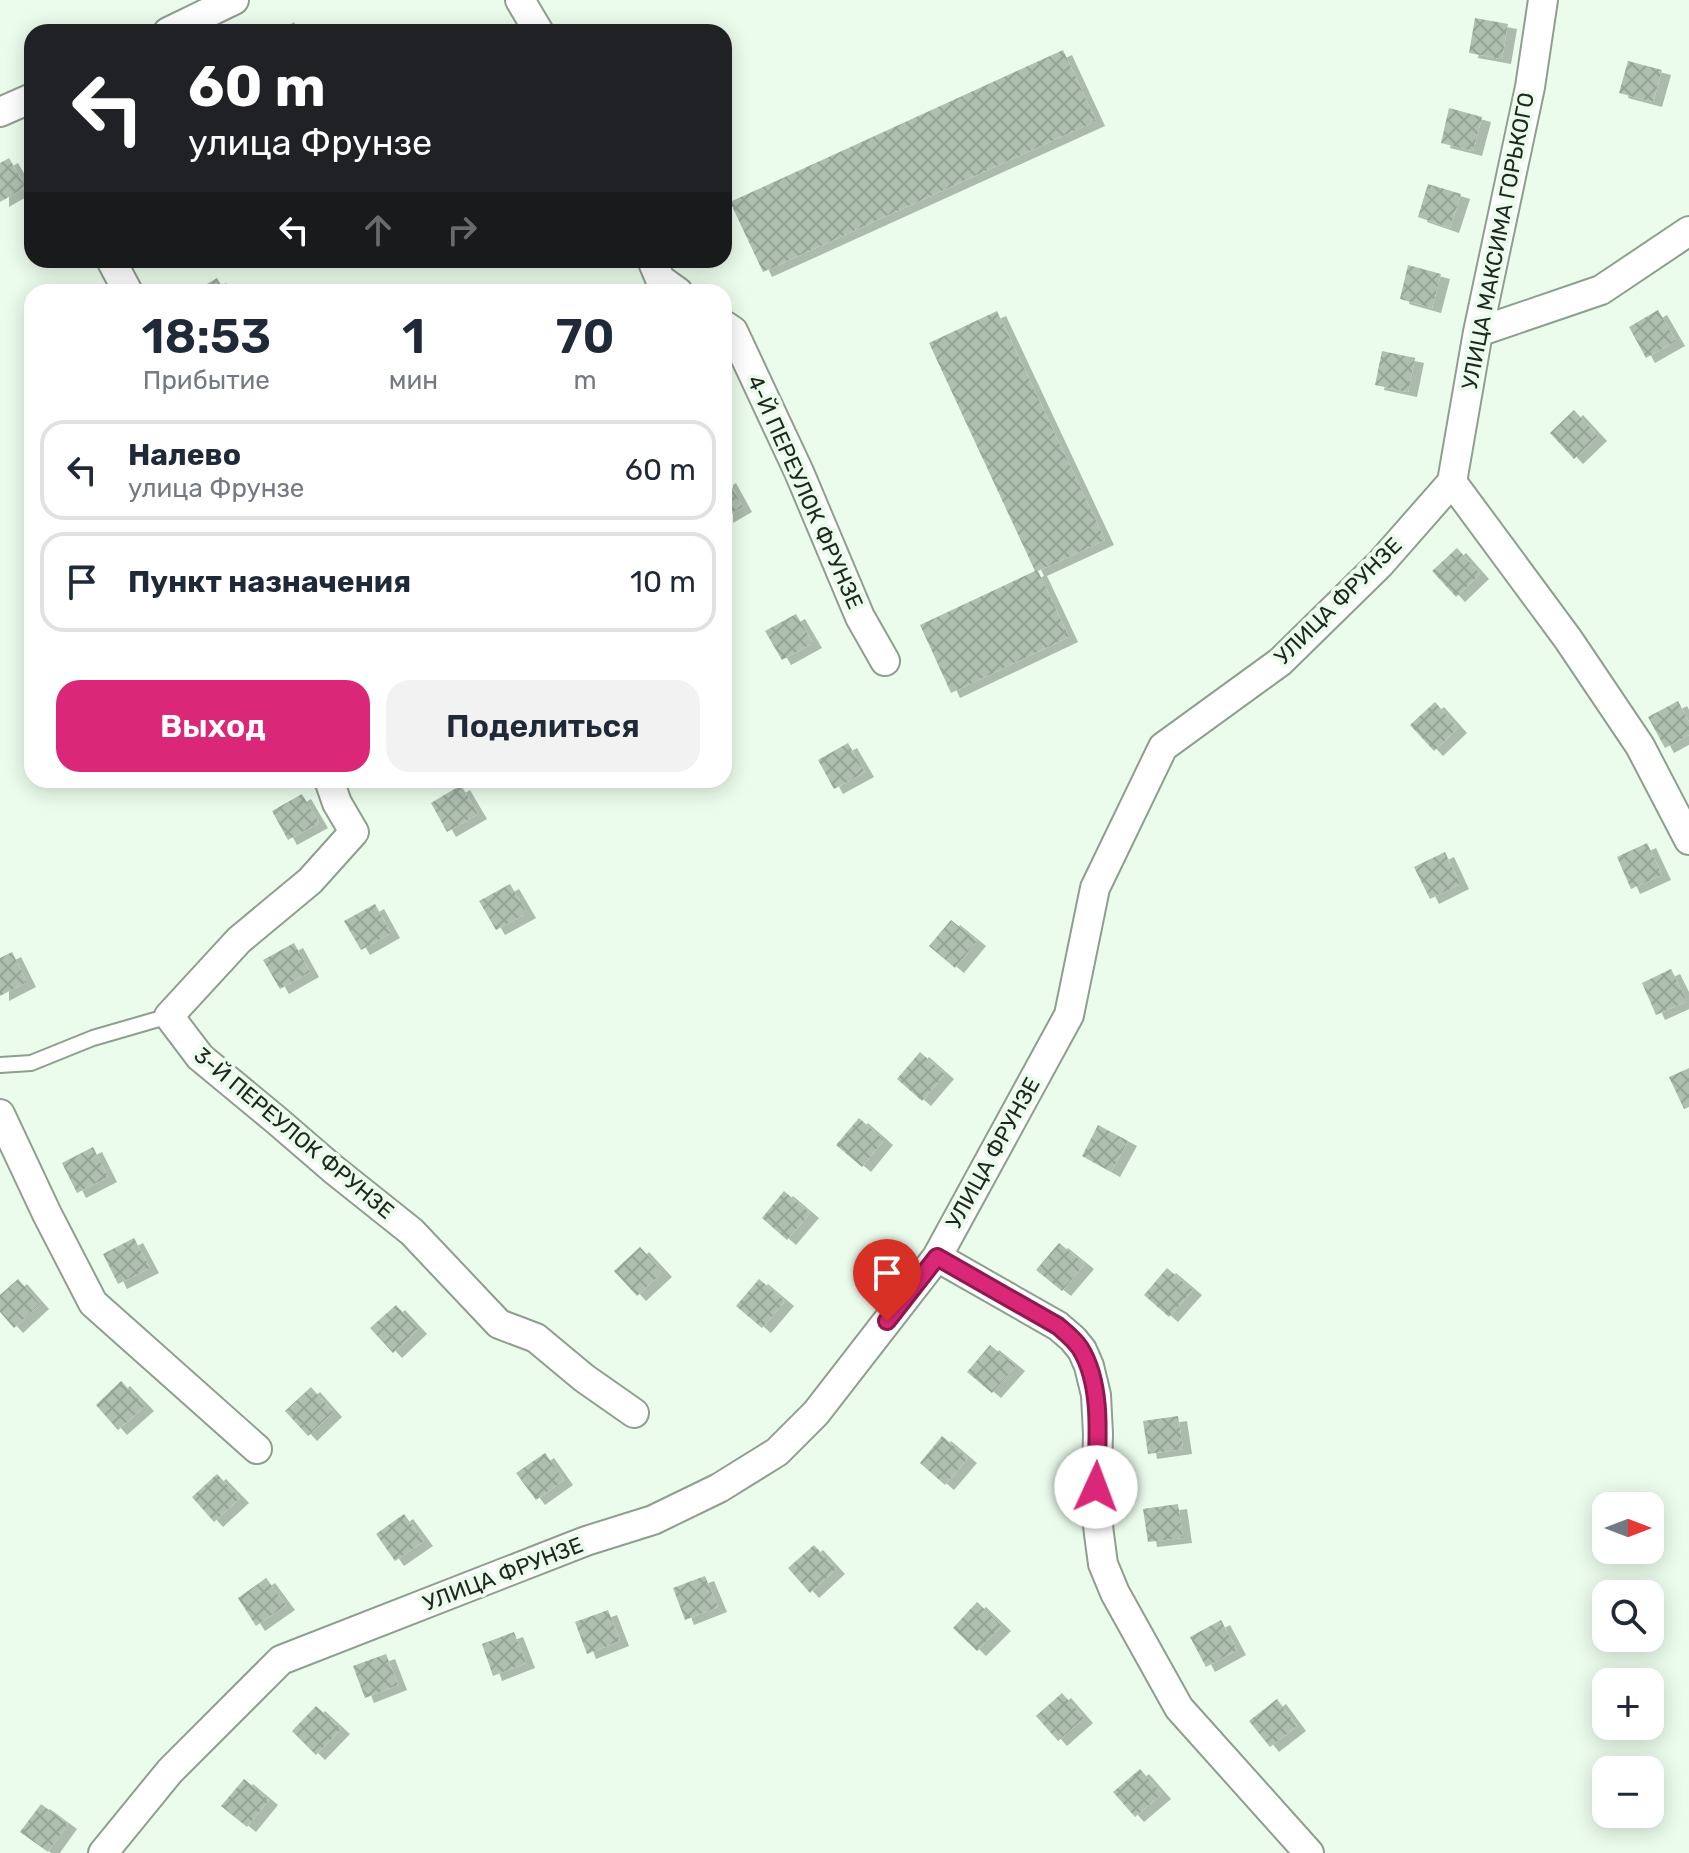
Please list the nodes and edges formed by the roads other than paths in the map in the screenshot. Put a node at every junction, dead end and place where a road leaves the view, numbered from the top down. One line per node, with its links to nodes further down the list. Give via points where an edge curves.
1 (234, 0): 4 (street)
2 (520, 0): 5 (street)
3 (1543, 0): 12 (street, УЛИЦА МАКСИМА ГОРЬКОГО)
4 (184, 24)
5 (534, 24)
6 (24, 102): 7 (street)
7 (0, 112)
8 (1689, 231): 12 (street, via 1601,290)
9 (655, 268): 10 (street)
10 (667, 284)
11 (732, 330): 14 (street, 4-Й ПЕРЕУЛОК ФРУНЗЕ, via 860,617)
12 (1478, 332): 13 (street, УЛИЦА МАКСИМА ГОРЬКОГО)
13 (1452, 482): 16 (street, via 1640,746); 20 (street, УЛИЦА ФРУНЗЕ, via 1380,564 1280,662 1163,747 1095,888 1069,1015)
14 (885, 661)
15 (332, 788): 17 (street, via 354,832 310,881 239,940)
16 (1689, 840)
17 (169, 1016): 18 (lane, via 31,1063); 21 (street, 3-Й ПЕРЕУЛОК ФРУНЗЕ, via 200,1057 412,1232 499,1324 536,1338)
18 (0, 1065)
19 (0, 1114): 22 (street, via 93,1303)
20 (937, 1257): 23 (street, УЛИЦА ФРУНЗЕ, via 816,1413 777,1452 653,1520 281,1660 170,1771); 24 (street, via 1058,1326 1082,1350 1096,1395 1096,1507 1103,1564 1115,1593 1179,1708)
21 (634, 1413)
22 (257, 1449)
23 (103, 1853)
24 (1309, 1853)

